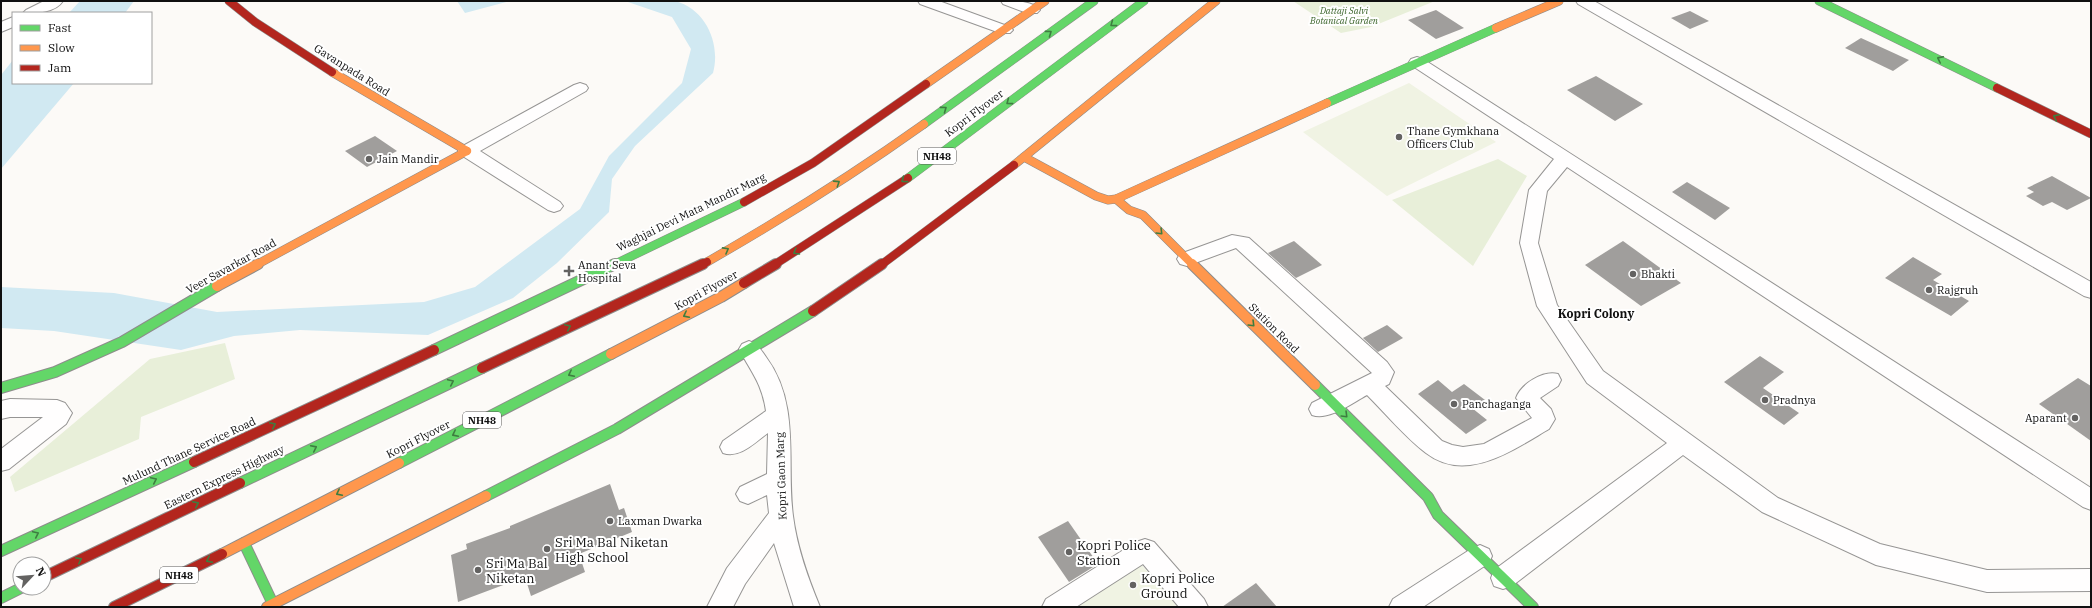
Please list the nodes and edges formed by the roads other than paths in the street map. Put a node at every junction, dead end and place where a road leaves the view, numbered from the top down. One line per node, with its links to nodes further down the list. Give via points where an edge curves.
1 (56, 1): 15 (street)
2 (229, 1): 26 (main road, Gavanpada Road, via 255,22 348,83)
3 (925, 1): 18 (street)
4 (1008, 1): 14 (street)
5 (1045, 1): 14 (main road, Waghjai Devi Mata Mandir Marg)
6 (1094, 1): 42 (main road, Kopri Flyover / NH48, one-way to 6, via 692,270 789,215 872,160)
7 (1144, 1): 55 (main road, Kopri Flyover / NH48, one-way to 55, via 903,181 773,266 721,297)
8 (1216, 1): 27 (main road)
9 (1559, 1): 20 (main road)
10 (1583, 1): 36 (street)
11 (1818, 1): 16 (main road)
12 (1839, 1): 13 (main road)
13 (1855, 8): 16 (main road); 17 (main road)
14 (1032, 10): 18 (main road, Waghjai Devi Mata Mandir Marg)
15 (33, 12)
16 (1845, 13): 21 (main road, one-way to 16)
17 (1896, 28)
18 (1004, 30): 38 (main road, Waghjai Devi Mata Mandir Marg, via 813,163 740,204)
19 (1966, 61): 21 (main road)
20 (1417, 62): 28 (street); 29 (main road)
21 (1956, 67): 24 (main road, one-way to 21)
22 (580, 88): 26 (street)
23 (2084, 120): 24 (main road)
24 (2074, 126): 25 (main road)
25 (2091, 134)
26 (467, 151): 30 (street); 41 (main road, Veer Savarkar Road, via 247,270 122,342 55,372)
27 (1024, 156): 29 (main road, via 1096,196 1108,200); 37 (main road, via 882,264 797,321)
28 (1564, 159): 46 (street, via 1538,190 1529,243 1547,306 1595,377); 51 (street)
29 (1116, 199): 31 (main road, Station Road)
30 (554, 206)
31 (1129, 210): 32 (main road); 33 (main road, Station Road, one-way to 33, via 1143,215)
32 (1132, 220)
33 (1187, 259): 34 (main road, Station Road); 40 (street, via 1232,241 1242,243 1380,368 1383,376)
34 (1209, 282): 35 (main road); 43 (main road, Station Road, one-way to 43)
35 (1198, 287)
36 (2089, 291)
37 (749, 349): 45 (street, Kopri Gaon Marg, via 761,364); 63 (main road, via 617,429)
38 (388, 372): 56 (main road, Mulund Thane Service Road, one-way to 38)
39 (1550, 380): 40 (street, via 1527,398 1543,415 1541,423 1487,453 1471,458 1445,454 1434,447)
40 (1370, 384): 43 (street)
41 (1, 388)
42 (415, 399): 58 (main road, Eastern Express Highway / NH48, one-way to 42)
43 (1323, 408): 53 (main road, Station Road, one-way to 53, via 1428,497)
44 (1, 410): 48 (street, via 57,409 61,413)
45 (778, 414): 47 (street); 49 (street, Kopri Gaon Marg)
46 (1683, 444): 59 (street); 60 (street, via 1770,506 1876,554 1987,581)
47 (731, 446)
48 (1, 462)
49 (780, 478): 50 (street); 54 (street, Kopri Gaon Marg)
50 (748, 494)
51 (2091, 500)
52 (1423, 509): 53 (main road)
53 (1438, 515): 57 (main road, Station Road)
54 (780, 516): 65 (street, via 736,576); 66 (street, Kopri Gaon Marg, via 796,578)
55 (244, 543): 63 (main road); 64 (main road, NH48, one-way to 64)
56 (1, 551)
57 (1480, 556): 59 (main road, Station Road); 69 (street)
58 (52, 573)
59 (1503, 578): 70 (main road, Station Road)
60 (2091, 580)
61 (12, 592): 62 (main road)
62 (1, 598)
63 (270, 605)
64 (114, 607)
65 (720, 607)
66 (807, 607)
67 (1055, 607): 68 (street, via 1145,549)
68 (1195, 607)
69 (1402, 607)
70 (1533, 607)

